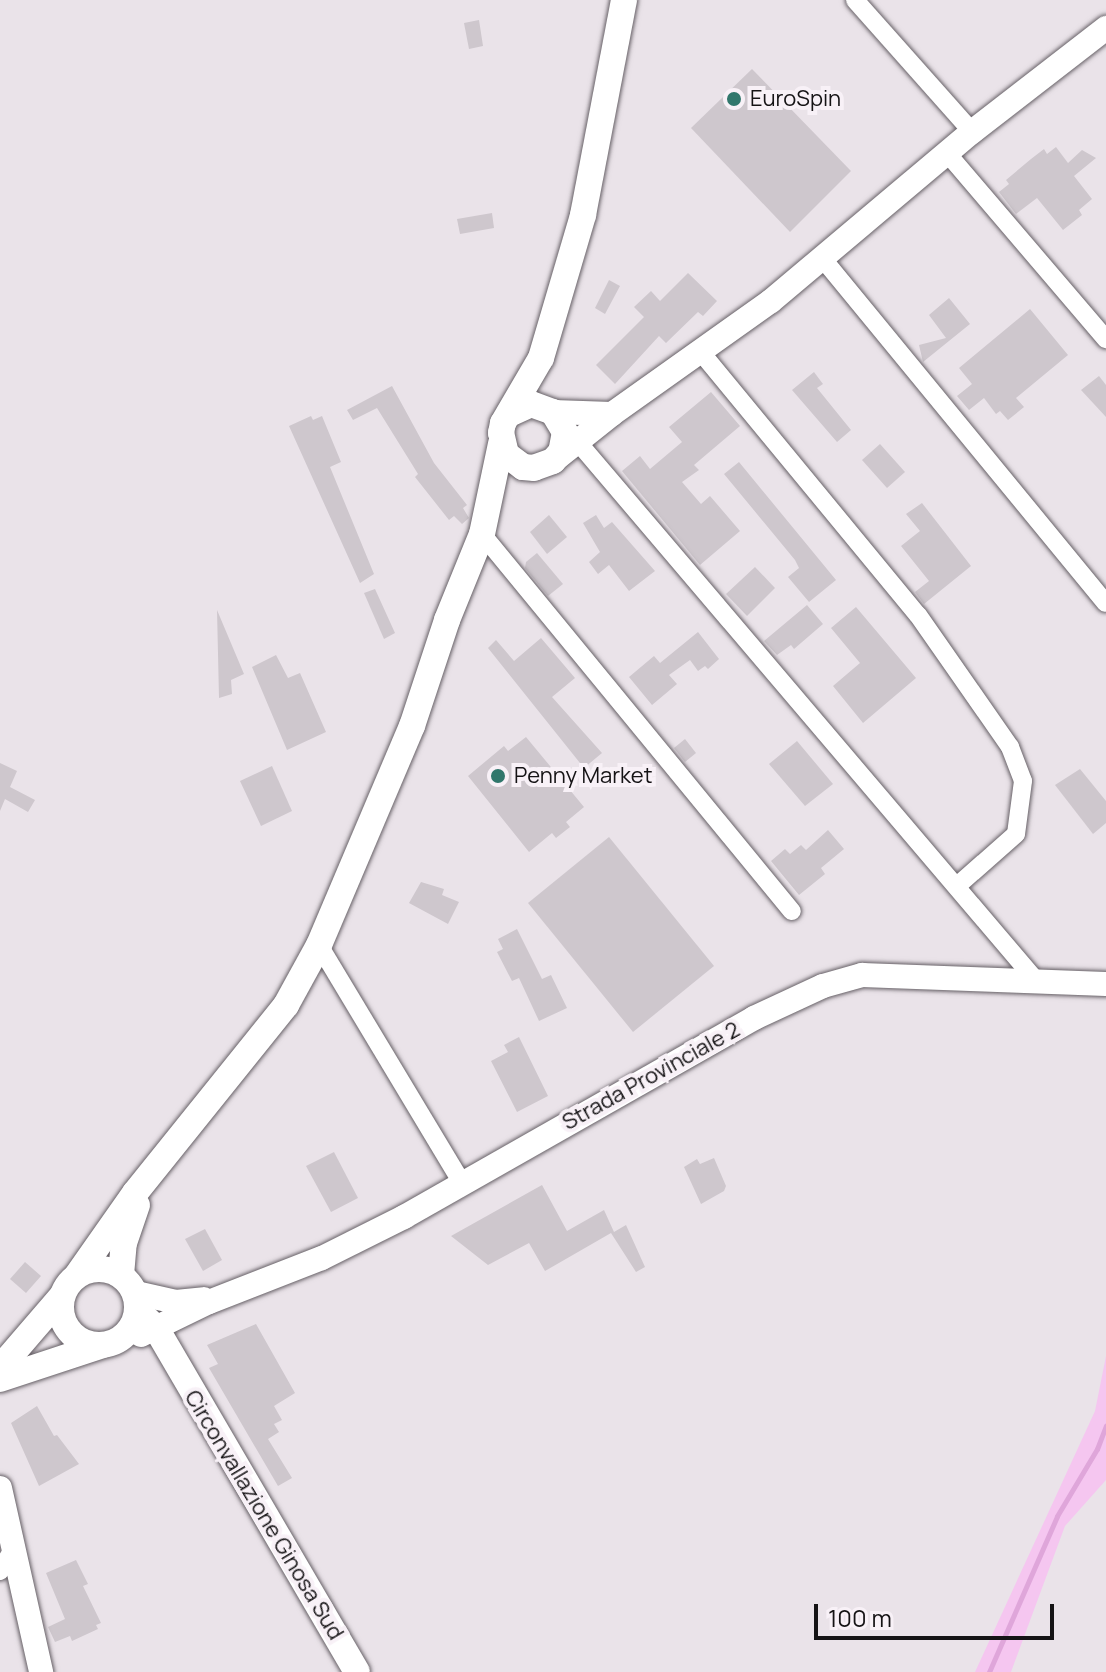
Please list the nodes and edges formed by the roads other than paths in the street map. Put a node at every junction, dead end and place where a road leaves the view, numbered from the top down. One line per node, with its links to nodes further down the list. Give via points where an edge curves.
1 (624, 0): 9 (main road, via 583,215)
2 (855, 0): 4 (street)
3 (1106, 28): 4 (street)
4 (972, 132): 5 (street)
5 (947, 153): 6 (street); 7 (street)
6 (823, 259): 8 (street); 17 (street)
7 (1106, 339)
8 (700, 351): 11 (street); 18 (street, via 918,615 1010,747 1023,781 1016,834)
9 (541, 358): 10 (main road); 12 (main road)
10 (509, 414): 12 (main road, via 525,405); 13 (main road)
11 (612, 414): 12 (street); 12 (street)
12 (560, 421): 14 (main road, via 564,442); 18 (street)
13 (501, 444): 14 (main road, via 513,462); 15 (main road)
14 (544, 465): 15 (main road)
15 (491, 500): 16 (main road)
16 (482, 534): 19 (street); 20 (main road, via 412,726)
17 (1106, 603)
18 (957, 886): 21 (street)
19 (792, 911)
20 (319, 945): 23 (main road, via 286,1005); 24 (street)
21 (1038, 983): 22 (street, Strada Provinciale 2); 24 (street, Strada Provinciale 2, via 862,975 823,986 754,1018)
22 (1106, 984)
23 (150, 1175): 25 (main road); 28 (main road, via 130,1220)
24 (462, 1183): 27 (street, Strada Provinciale 2, via 322,1258)
25 (78, 1274): 26 (main road); 28 (main road, via 99,1268)
26 (62, 1296): 28 (main road, Circonvallazione Ginosa Sud, via 63,1321 80,1340); 29 (main road)
27 (226, 1296): 28 (street); 28 (street, via 176,1302)
28 (131, 1318): 30 (main road); 35 (main road, Circonvallazione Ginosa Sud, via 172,1358)
29 (0, 1368)
30 (0, 1379)
31 (0, 1488): 32 (street)
32 (14, 1548): 33 (street); 34 (street)
33 (0, 1571)
34 (41, 1672)
35 (357, 1672)

